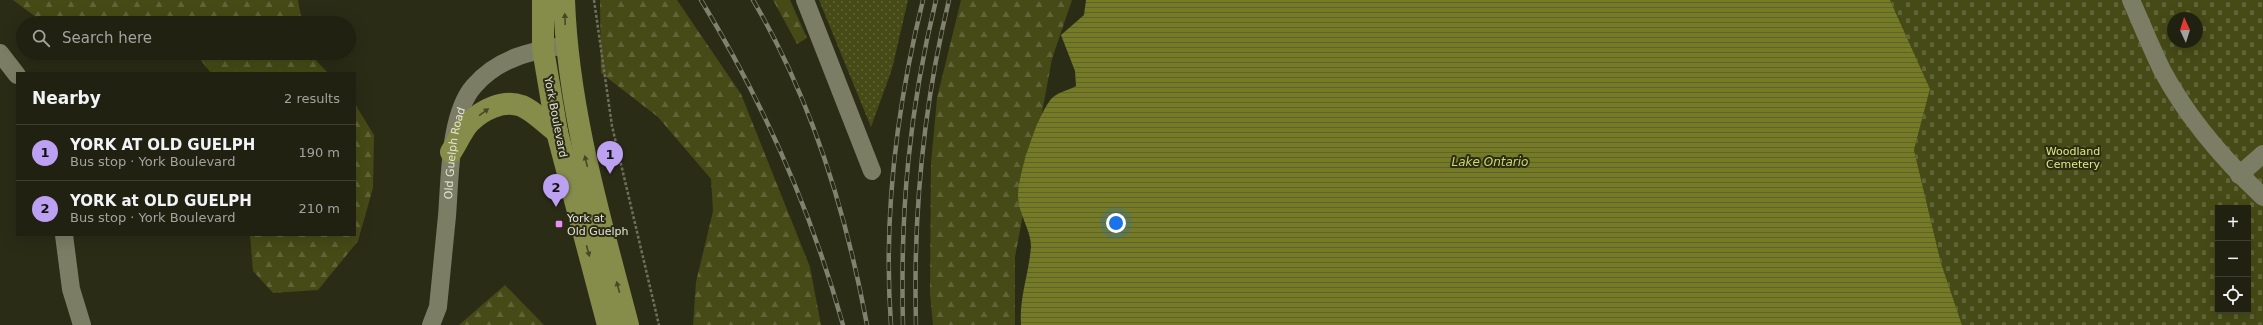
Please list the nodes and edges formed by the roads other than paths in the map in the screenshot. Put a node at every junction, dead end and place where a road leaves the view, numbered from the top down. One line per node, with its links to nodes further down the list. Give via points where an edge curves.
1 (543, 0): 6 (main road, York Boulevard)
2 (564, 0): 5 (main road, York Boulevard, one-way to 2)
3 (805, 0): 12 (street)
4 (2131, 0): 13 (street, via 2177,96 2203,134)
5 (566, 45): 6 (street, Old Guelph Road); 19 (main road, York Boulevard, one-way to 5, via 584,153)
6 (544, 49): 9 (main road, York Boulevard); 10 (street, Old Guelph Road, via 508,59 473,87 462,109)
7 (0, 53): 8 (street)
8 (16, 74)
9 (557, 132): 10 (main road, one-way to 9, via 468,124 489,108 500,105 513,104 523,107); 18 (main road, York Boulevard, one-way to 18)
10 (452, 152): 17 (street, Old Guelph Road, via 438,307)
11 (2263, 154): 13 (street)
12 (872, 171)
13 (2239, 174): 14 (street)
14 (2263, 197)
15 (64, 236): 16 (street, via 71,289)
16 (82, 325)
17 (430, 325)
18 (608, 325)
19 (628, 325)

